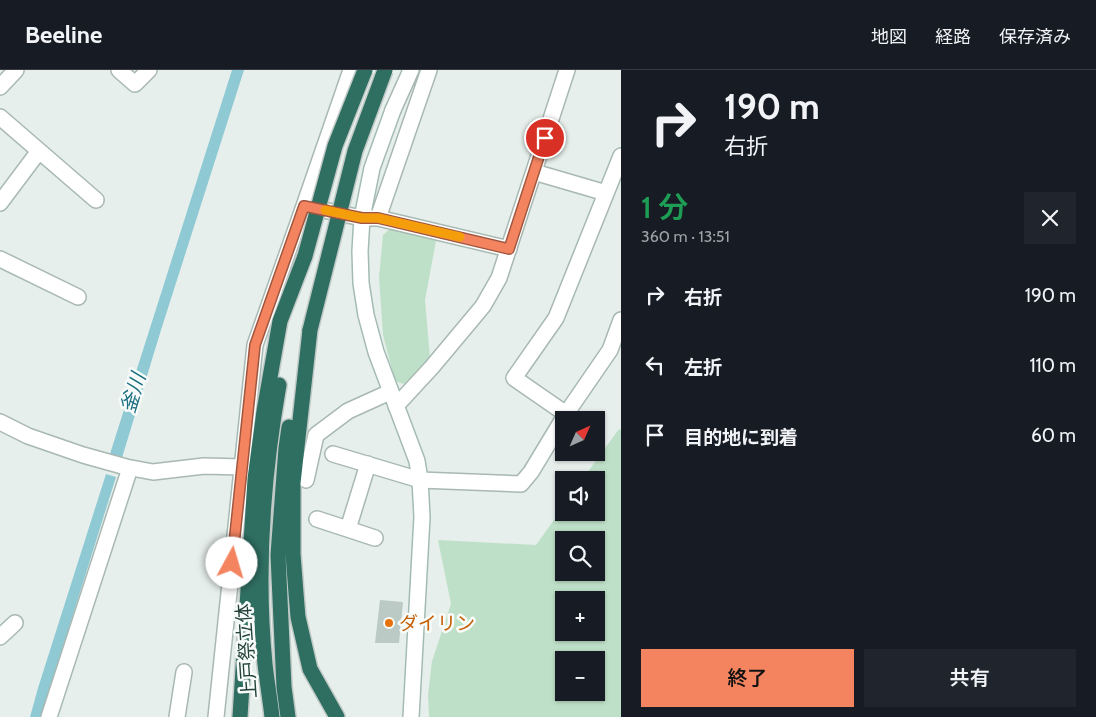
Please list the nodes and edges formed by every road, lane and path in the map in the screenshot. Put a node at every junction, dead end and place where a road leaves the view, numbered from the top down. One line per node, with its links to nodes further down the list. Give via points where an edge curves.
1 (16, 70): 11 (street)
2 (118, 70): 3 (street, via 135,84)
3 (149, 70)
4 (351, 70): 20 (street)
5 (365, 70): 43 (highway, bridge, via 336,146 304,256 280,321 255,479)
6 (385, 70): 27 (highway, bridge, via 355,150)
7 (401, 70): 12 (street)
8 (411, 70): 12 (street)
9 (429, 70): 22 (street)
10 (567, 70): 16 (street)
11 (0, 87)
12 (393, 110): 21 (street, via 372,168)
13 (0, 117): 14 (street)
14 (39, 151): 18 (street); 19 (street)
15 (621, 156): 17 (street)
16 (534, 172): 17 (street); 23 (street)
17 (606, 193): 30 (street, via 556,318 514,378)
18 (96, 200)
19 (0, 203)
20 (304, 206): 21 (street); 36 (street, via 255,345)
21 (362, 218): 22 (street); 28 (street, via 361,283 376,352)
22 (378, 218): 23 (street)
23 (509, 249): 29 (street, via 499,278 483,306)
24 (0, 259): 25 (street)
25 (78, 297)
26 (621, 320): 31 (street, via 610,350)
27 (310, 330): 52 (highway, 上戸祭立体, via 286,448 278,555); 53 (highway, via 292,483 293,554 298,618 310,670)
28 (390, 392): 29 (street); 38 (street, via 348,411 316,434)
29 (396, 406): 39 (street, via 417,461)
30 (562, 411)
31 (568, 411)
32 (0, 422): 37 (street, via 28,436)
33 (555, 432): 39 (street, via 520,484)
34 (333, 454): 35 (street)
35 (368, 464): 39 (street); 41 (street)
36 (242, 467): 37 (street, via 204,466 153,472); 50 (street)
37 (128, 468): 48 (street)
38 (306, 480)
39 (420, 480): 54 (street, via 422,518)
40 (317, 519): 41 (street)
41 (348, 529): 42 (street)
42 (375, 538)
43 (256, 553): 47 (highway); 51 (highway, 上戸祭立体)
44 (15, 623): 45 (street)
45 (0, 637)
46 (184, 672): 49 (street)
47 (241, 714)
48 (49, 717)
49 (178, 717)
50 (216, 717)
51 (272, 717)
52 (288, 717)
53 (337, 717)
54 (411, 717)

